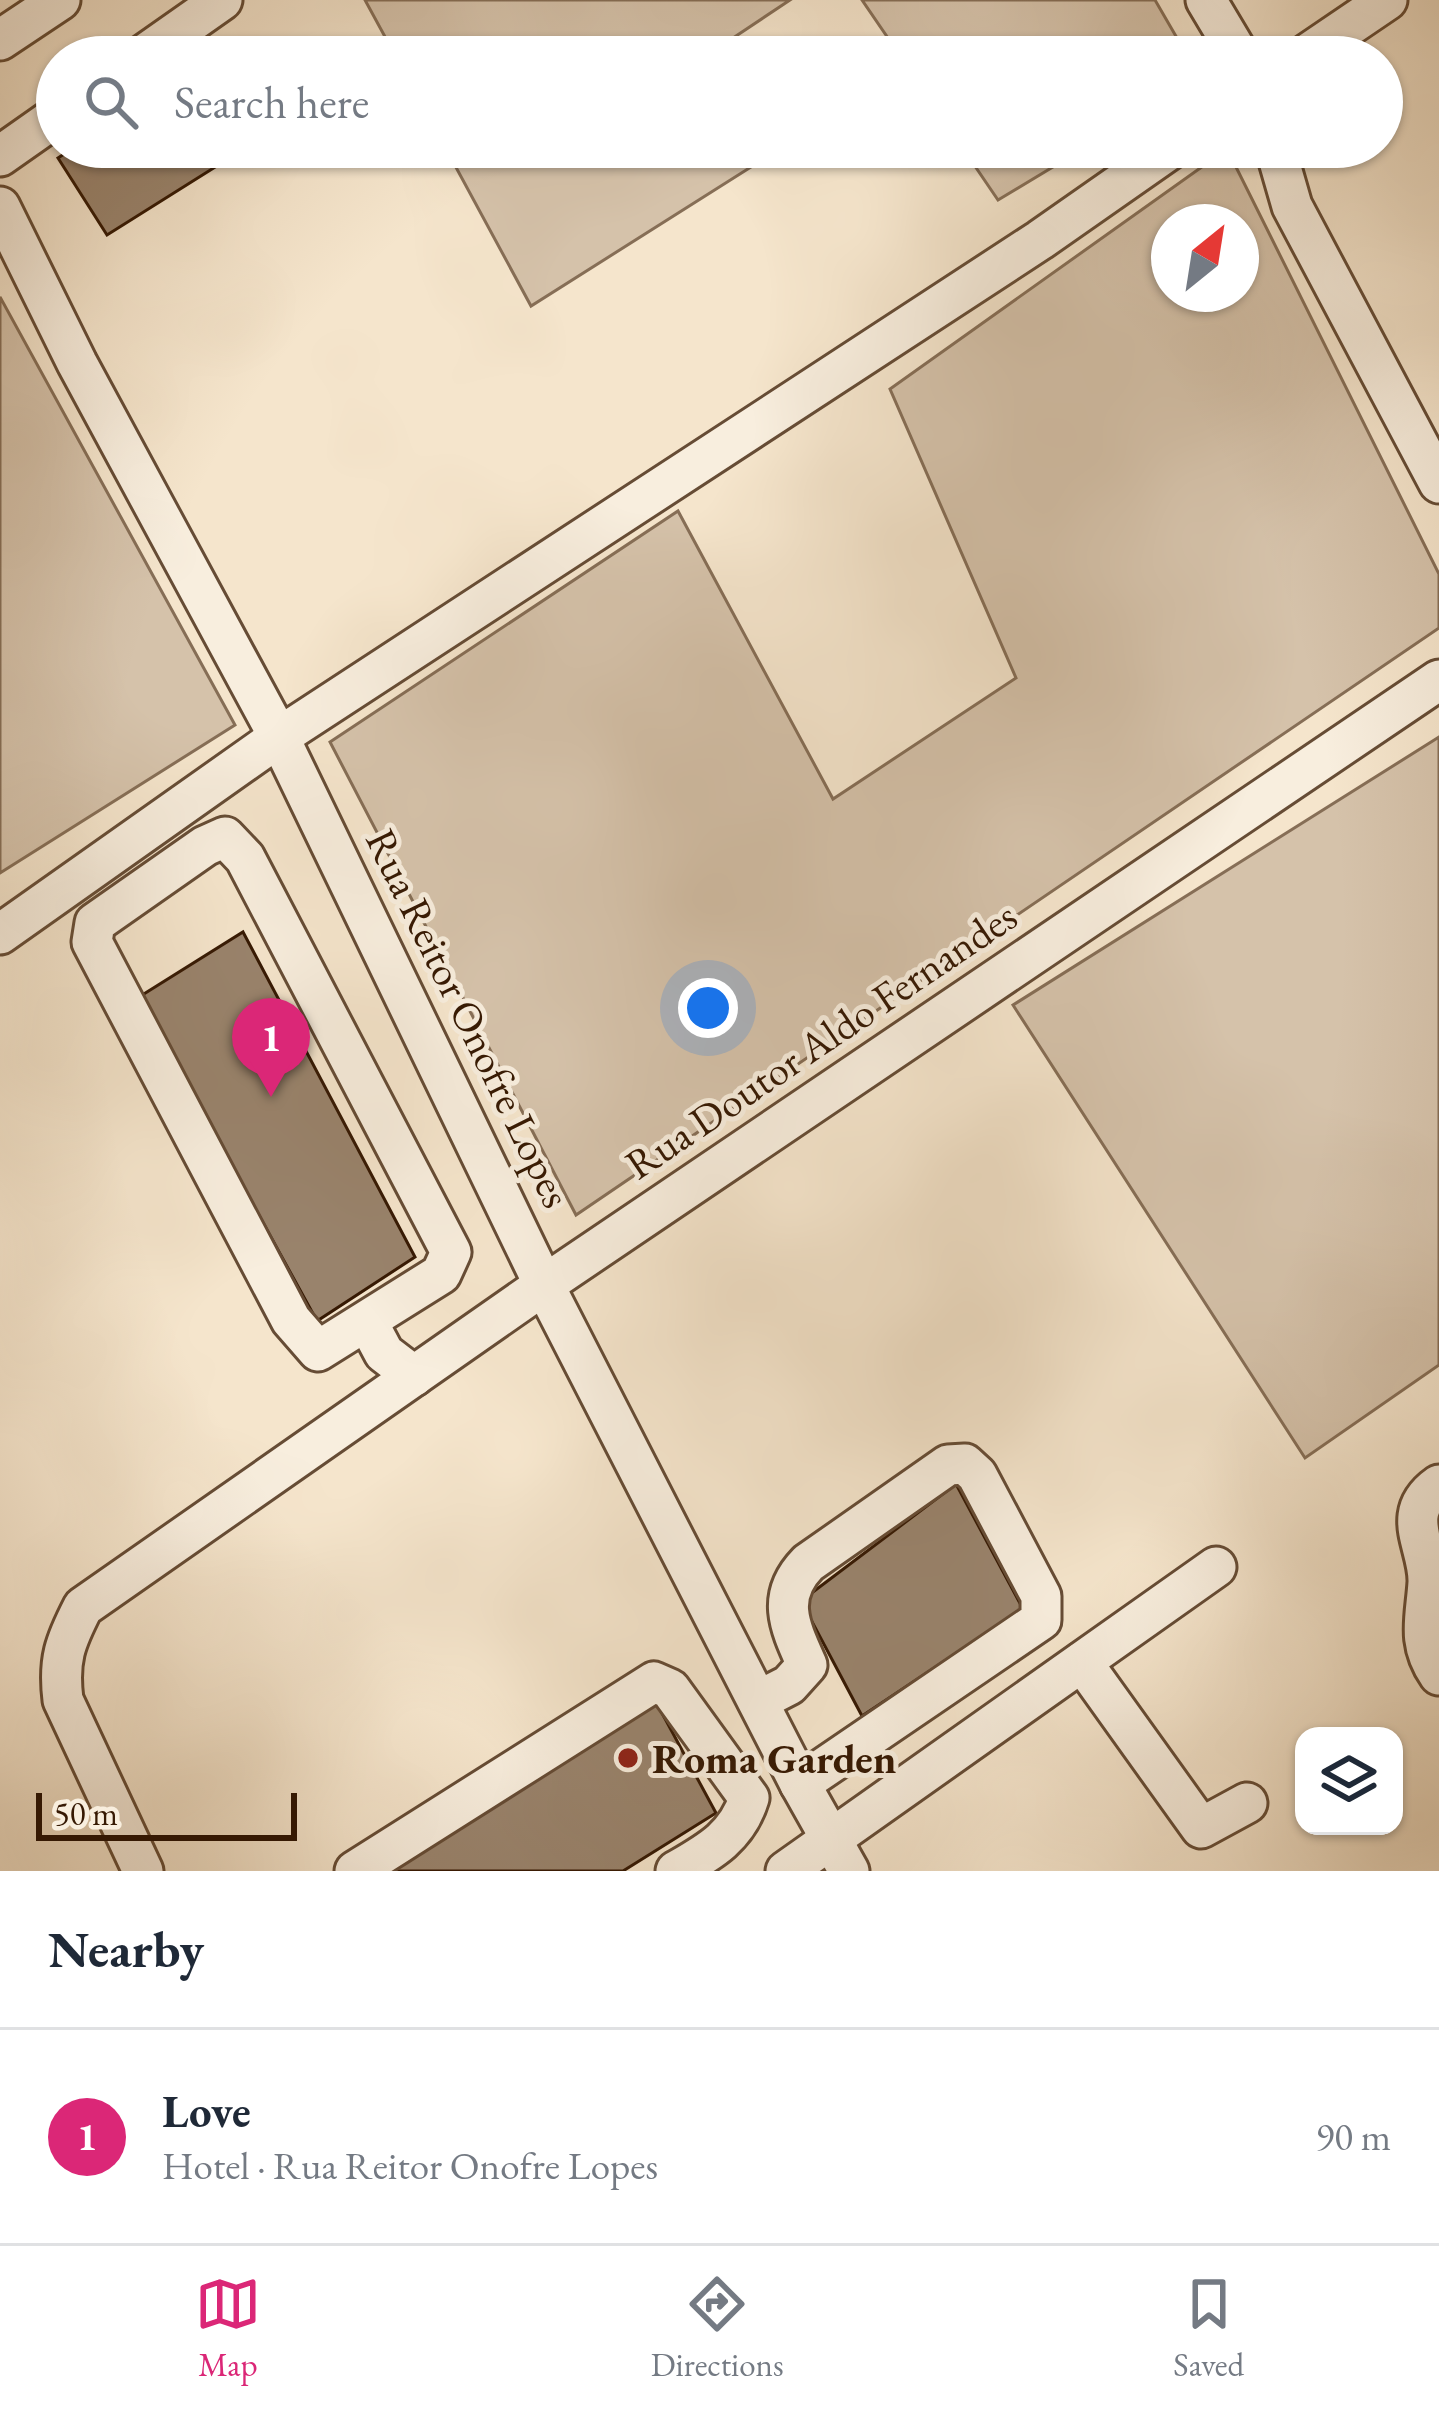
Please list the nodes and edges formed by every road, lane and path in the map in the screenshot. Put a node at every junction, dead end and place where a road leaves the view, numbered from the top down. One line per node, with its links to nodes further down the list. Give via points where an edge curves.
1 (60, 0): 8 (street)
2 (1206, 0): 6 (street)
3 (1387, 0): 7 (street)
4 (205, 5): 5 (street)
5 (167, 36)
6 (1227, 36)
7 (1335, 36)
8 (0, 40)
9 (36, 131): 10 (street)
10 (0, 156)
11 (1143, 168): 16 (street)
12 (1281, 168): 14 (street, via 1292,206)
13 (0, 208): 16 (street, Rua Reitor Onofre Lopes)
14 (1439, 483)
15 (1439, 680): 18 (street, Rua Doutor Aldo Fernandes)
16 (279, 737): 17 (street); 18 (street, Rua Reitor Onofre Lopes)
17 (0, 934)
18 (544, 1285): 20 (street, Rua Doutor Aldo Fernandes); 25 (street, Rua Reitor Onofre Lopes)
19 (368, 1323): 19 (street, via 441,1274 451,1252 245,858 225,837 95,923 92,942 291,1320 317,1351); 20 (street, via 384,1353)
20 (414, 1376): 29 (street, Rua Doutor Aldo Fernandes, via 83,1607 59,1669 64,1700)
21 (1439, 1485): 24 (street, via 1418,1511 1418,1544 1428,1578 1421,1621)
22 (1216, 1568): 23 (street)
23 (1082, 1662): 27 (street, via 1201,1828); 28 (street)
24 (1439, 1676)
25 (758, 1701): 26 (street, Rua Reitor Onofre Lopes); 26 (street, via 807,1666 787,1612 792,1580 808,1563 948,1465 965,1464 977,1475 1041,1597 1040,1620)
26 (800, 1784): 28 (street, Rua Reitor Onofre Lopes)
27 (1247, 1802)
28 (839, 1855): 32 (street)
29 (143, 1871)
30 (355, 1871): 31 (street, via 653,1682 670,1689 749,1798 741,1823 716,1848)
31 (676, 1871)
32 (786, 1871)

